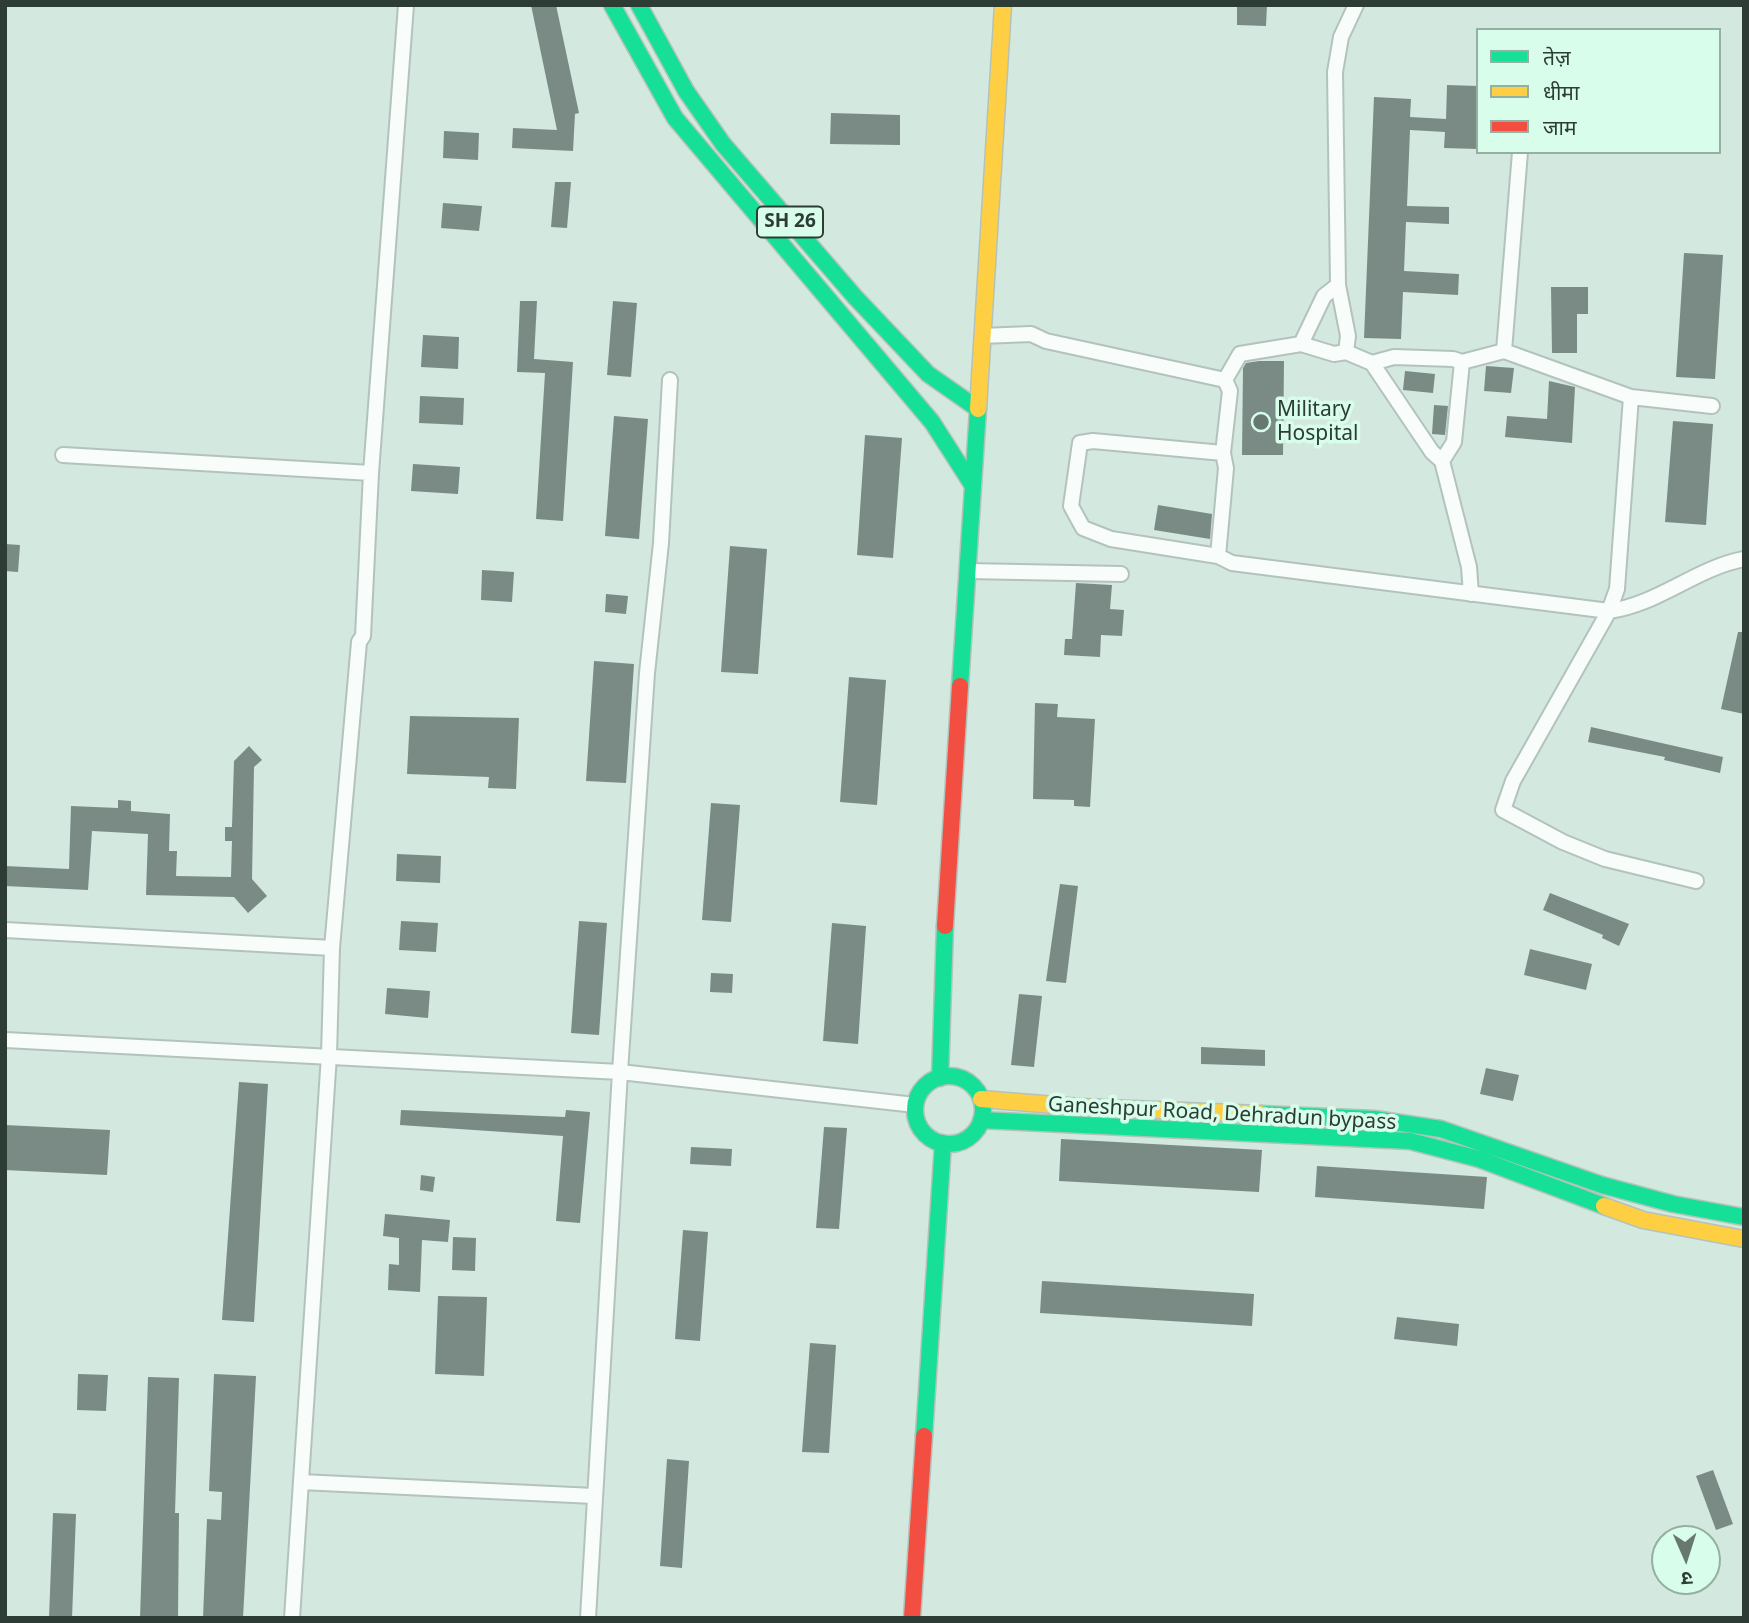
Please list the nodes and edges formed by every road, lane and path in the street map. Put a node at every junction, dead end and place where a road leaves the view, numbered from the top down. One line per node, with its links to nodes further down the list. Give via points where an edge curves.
1 (406, 5): 22 (street)
2 (612, 5): 23 (main road, via 675,118 932,422)
3 (639, 5): 18 (main road, SH 26, via 686,91 723,144 928,374)
4 (1003, 5): 8 (main road)
5 (1356, 5): 7 (street, via 1341,37 1335,72)
6 (1520, 154): 10 (street)
7 (1338, 285): 9 (street, via 1325,296); 11 (street, via 1348,335)
8 (982, 337): 15 (street, via 1031,334); 18 (main road)
9 (1301, 344): 11 (street, via 1334,354); 15 (street, via 1240,354)
10 (1504, 351): 12 (street); 16 (street)
11 (1346, 352): 13 (street)
12 (1462, 362): 13 (street, via 1394,357); 21 (street, via 1454,442)
13 (1372, 363): 21 (street)
14 (670, 380): 35 (street)
15 (1226, 380): 19 (street, via 1230,391)
16 (1631, 397): 17 (street); 29 (street, via 1617,589)
17 (1712, 406)
18 (978, 409): 23 (main road)
19 (1223, 453): 24 (street, via 1226,468); 24 (street, via 1080,443 1071,506 1083,528 1111,539)
20 (63, 455): 22 (street)
21 (1442, 461): 28 (street, via 1469,567)
22 (371, 472): 32 (street, via 363,635)
23 (973, 486): 26 (main road)
24 (1218, 556): 28 (street, via 1232,563)
25 (1744, 559): 29 (street, via 1721,563 1630,608)
26 (968, 571): 27 (street); 36 (main road, via 945,910)
27 (1121, 574)
28 (1471, 594): 29 (street)
29 (1609, 611): 30 (street, via 1513,781 1503,810 1605,859)
30 (1696, 881)
31 (5, 930): 32 (street)
32 (332, 948): 34 (street)
33 (5, 1040): 34 (street)
34 (329, 1055): 35 (street); 43 (street)
35 (620, 1072): 38 (street); 44 (street)
36 (940, 1078): 37 (main road, via 958,1077 968,1082); 38 (main road, via 926,1085)
37 (981, 1099): 39 (main road); 41 (main road, Ganeshpur Road, Dehradun bypass, via 1374,1119 1441,1129 1602,1185)
38 (915, 1105): 40 (main road, via 919,1127)
39 (981, 1120): 40 (main road, via 969,1138); 42 (main road, via 1410,1141 1479,1159 1643,1220)
40 (943, 1143): 47 (main road)
41 (1744, 1217)
42 (1744, 1239)
43 (301, 1482): 44 (street); 45 (street)
44 (594, 1496): 46 (street)
45 (292, 1618)
46 (588, 1618)
47 (912, 1618)

